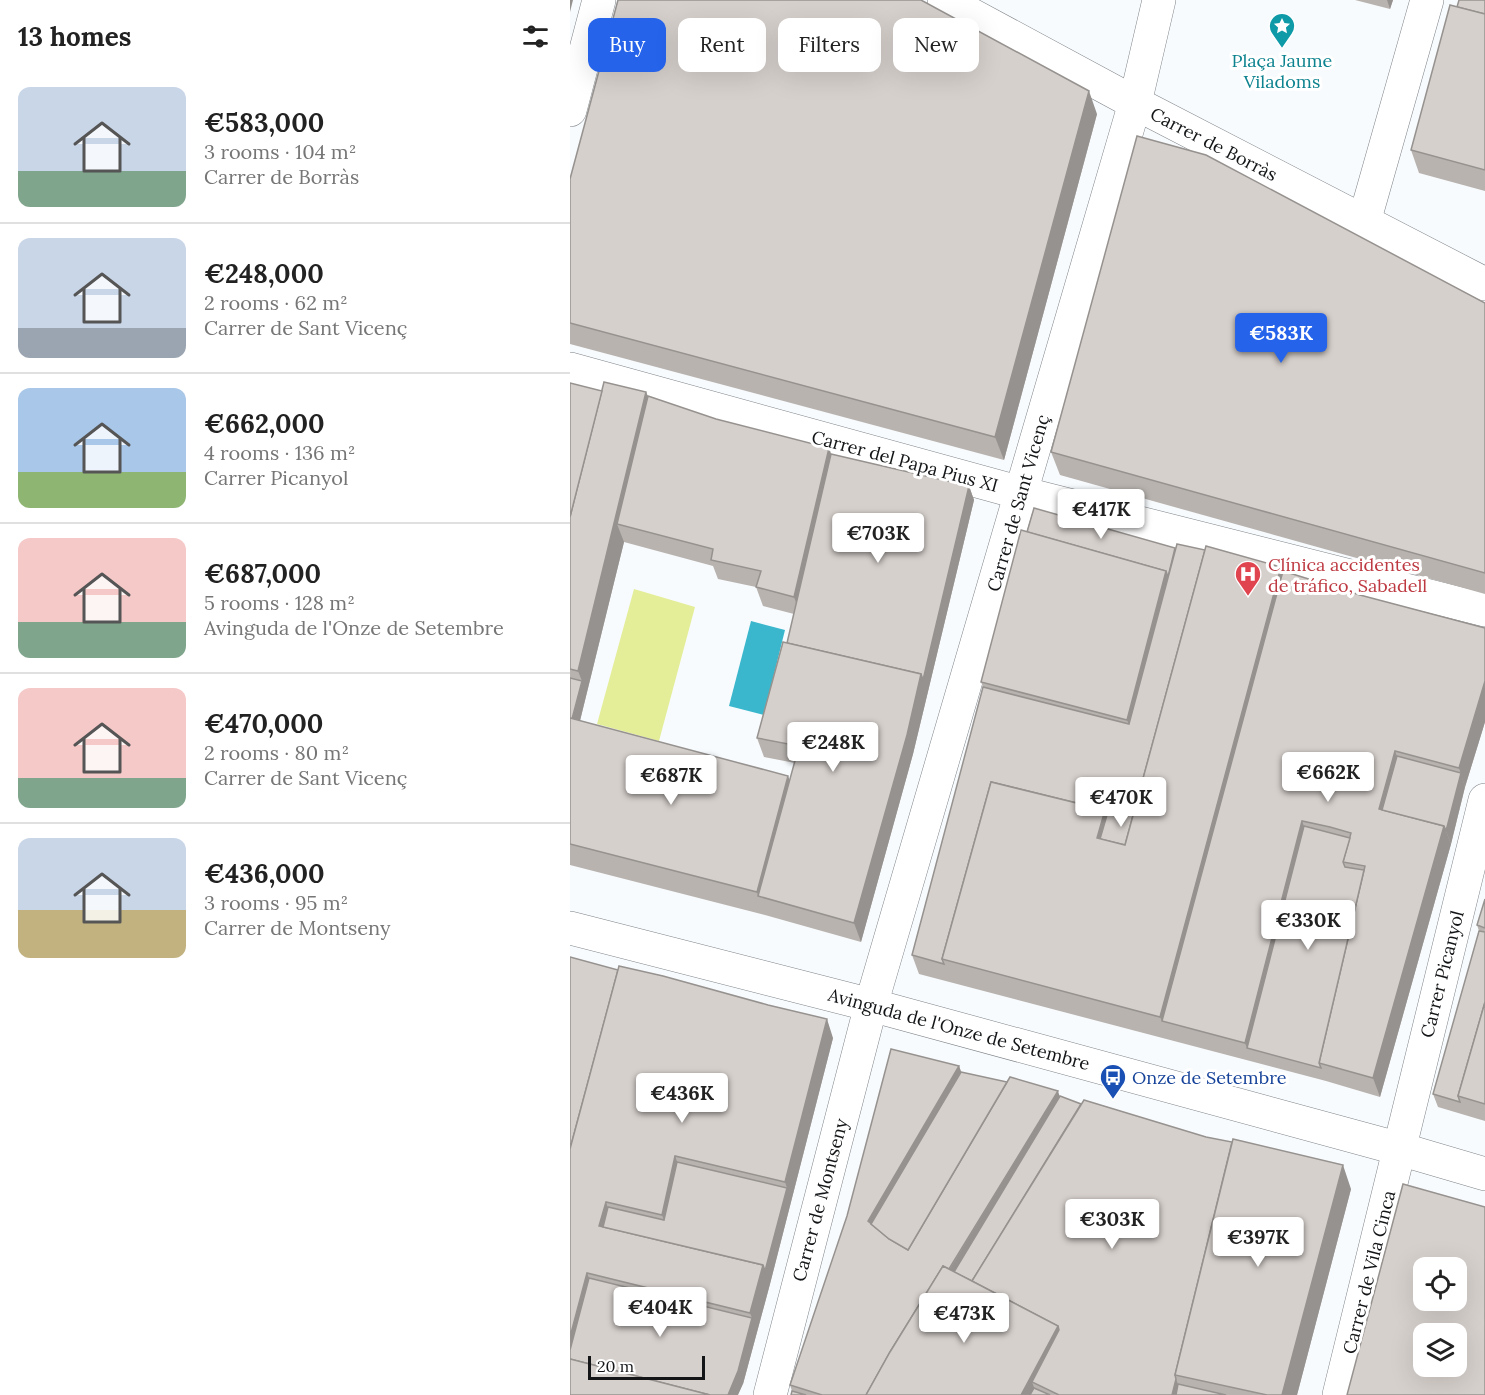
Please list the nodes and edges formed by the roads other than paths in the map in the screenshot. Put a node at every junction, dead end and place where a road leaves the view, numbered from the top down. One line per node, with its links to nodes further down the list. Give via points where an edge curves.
1 (599, 0): 6 (street)
2 (944, 0): 5 (street, Carrer de Borràs)
3 (1159, 0): 5 (street, Carrer de Sant Vicenç)
4 (1427, 0): 7 (street)
5 (1134, 103): 7 (street, Carrer de Borràs); 10 (street, Carrer de Sant Vicenç)
6 (570, 110)
7 (1364, 222): 8 (street, Carrer de Borràs)
8 (1485, 284)
9 (570, 369): 10 (street, Carrer del Papa Pius XI)
10 (1021, 493): 11 (street, Carrer del Papa Pius XI); 14 (street, Carrer de Sant Vicenç)
11 (1485, 610)
12 (1485, 800): 15 (street, Carrer Picanyol)
13 (570, 928): 14 (street, Avinguda de l'Onze de Setembre)
14 (871, 1005): 15 (street, Avinguda de l'Onze de Setembre); 17 (street, Carrer de Montseny)
15 (1400, 1149): 16 (street, Avinguda de l'Onze de Setembre); 18 (street, Carrer de Vila Cinca)
16 (1485, 1174)
17 (770, 1395)
18 (1339, 1395)

